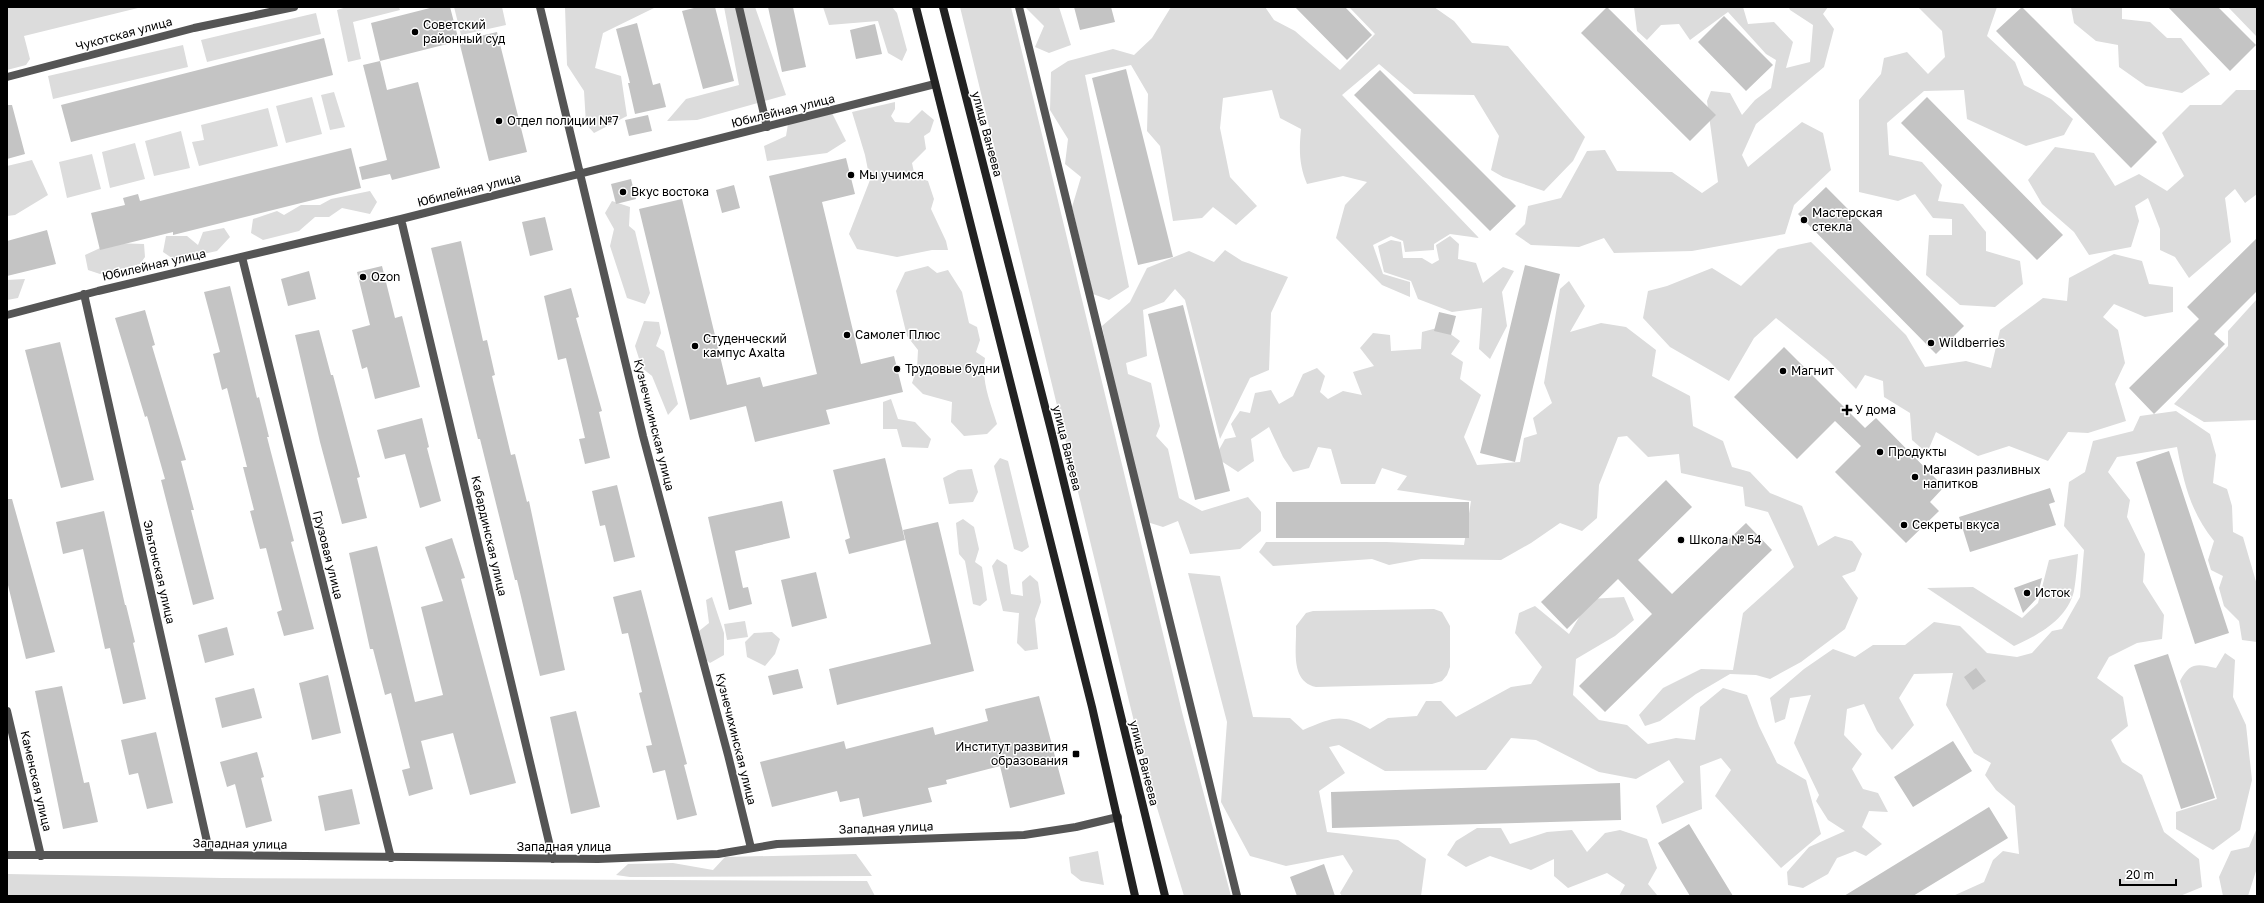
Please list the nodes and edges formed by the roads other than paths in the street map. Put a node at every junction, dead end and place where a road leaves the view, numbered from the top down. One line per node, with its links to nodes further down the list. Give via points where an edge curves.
1 (294, 7): 7 (street, Чукотская улица, via 194,28)
2 (540, 7): 10 (street, Кузнечихинская улица)
3 (739, 7): 9 (street)
4 (916, 7): 8 (main road)
5 (943, 7): 24 (main road, улица Ванеева)
6 (1019, 7): 25 (street)
7 (7, 77)
8 (935, 84): 9 (street, Юбилейная улица); 16 (main road)
9 (767, 127): 10 (street, Юбилейная улица)
10 (579, 174): 11 (street, Юбилейная улица); 17 (street, Кузнечихинская улица, via 643,436)
11 (401, 219): 12 (street, Юбилейная улица); 22 (street, Кабардинская улица)
12 (242, 257): 13 (street, Юбилейная улица); 21 (street, Грузовая улица)
13 (84, 294): 14 (street, Юбилейная улица); 19 (street, Эльтонская улица)
14 (7, 315)
15 (7, 711): 20 (street, Каменская улица)
16 (1118, 817): 17 (street, Западная улица, via 1024,835 777,844); 23 (main road)
17 (751, 848): 22 (street, Западная улица, via 692,856)
18 (7, 855): 20 (street, Западная улица)
19 (210, 855): 20 (street, Западная улица); 21 (street, Западная улица)
20 (41, 856)
21 (391, 858): 22 (street, Западная улица)
22 (553, 859)
23 (1135, 896)
24 (1165, 896)
25 (1237, 896)

